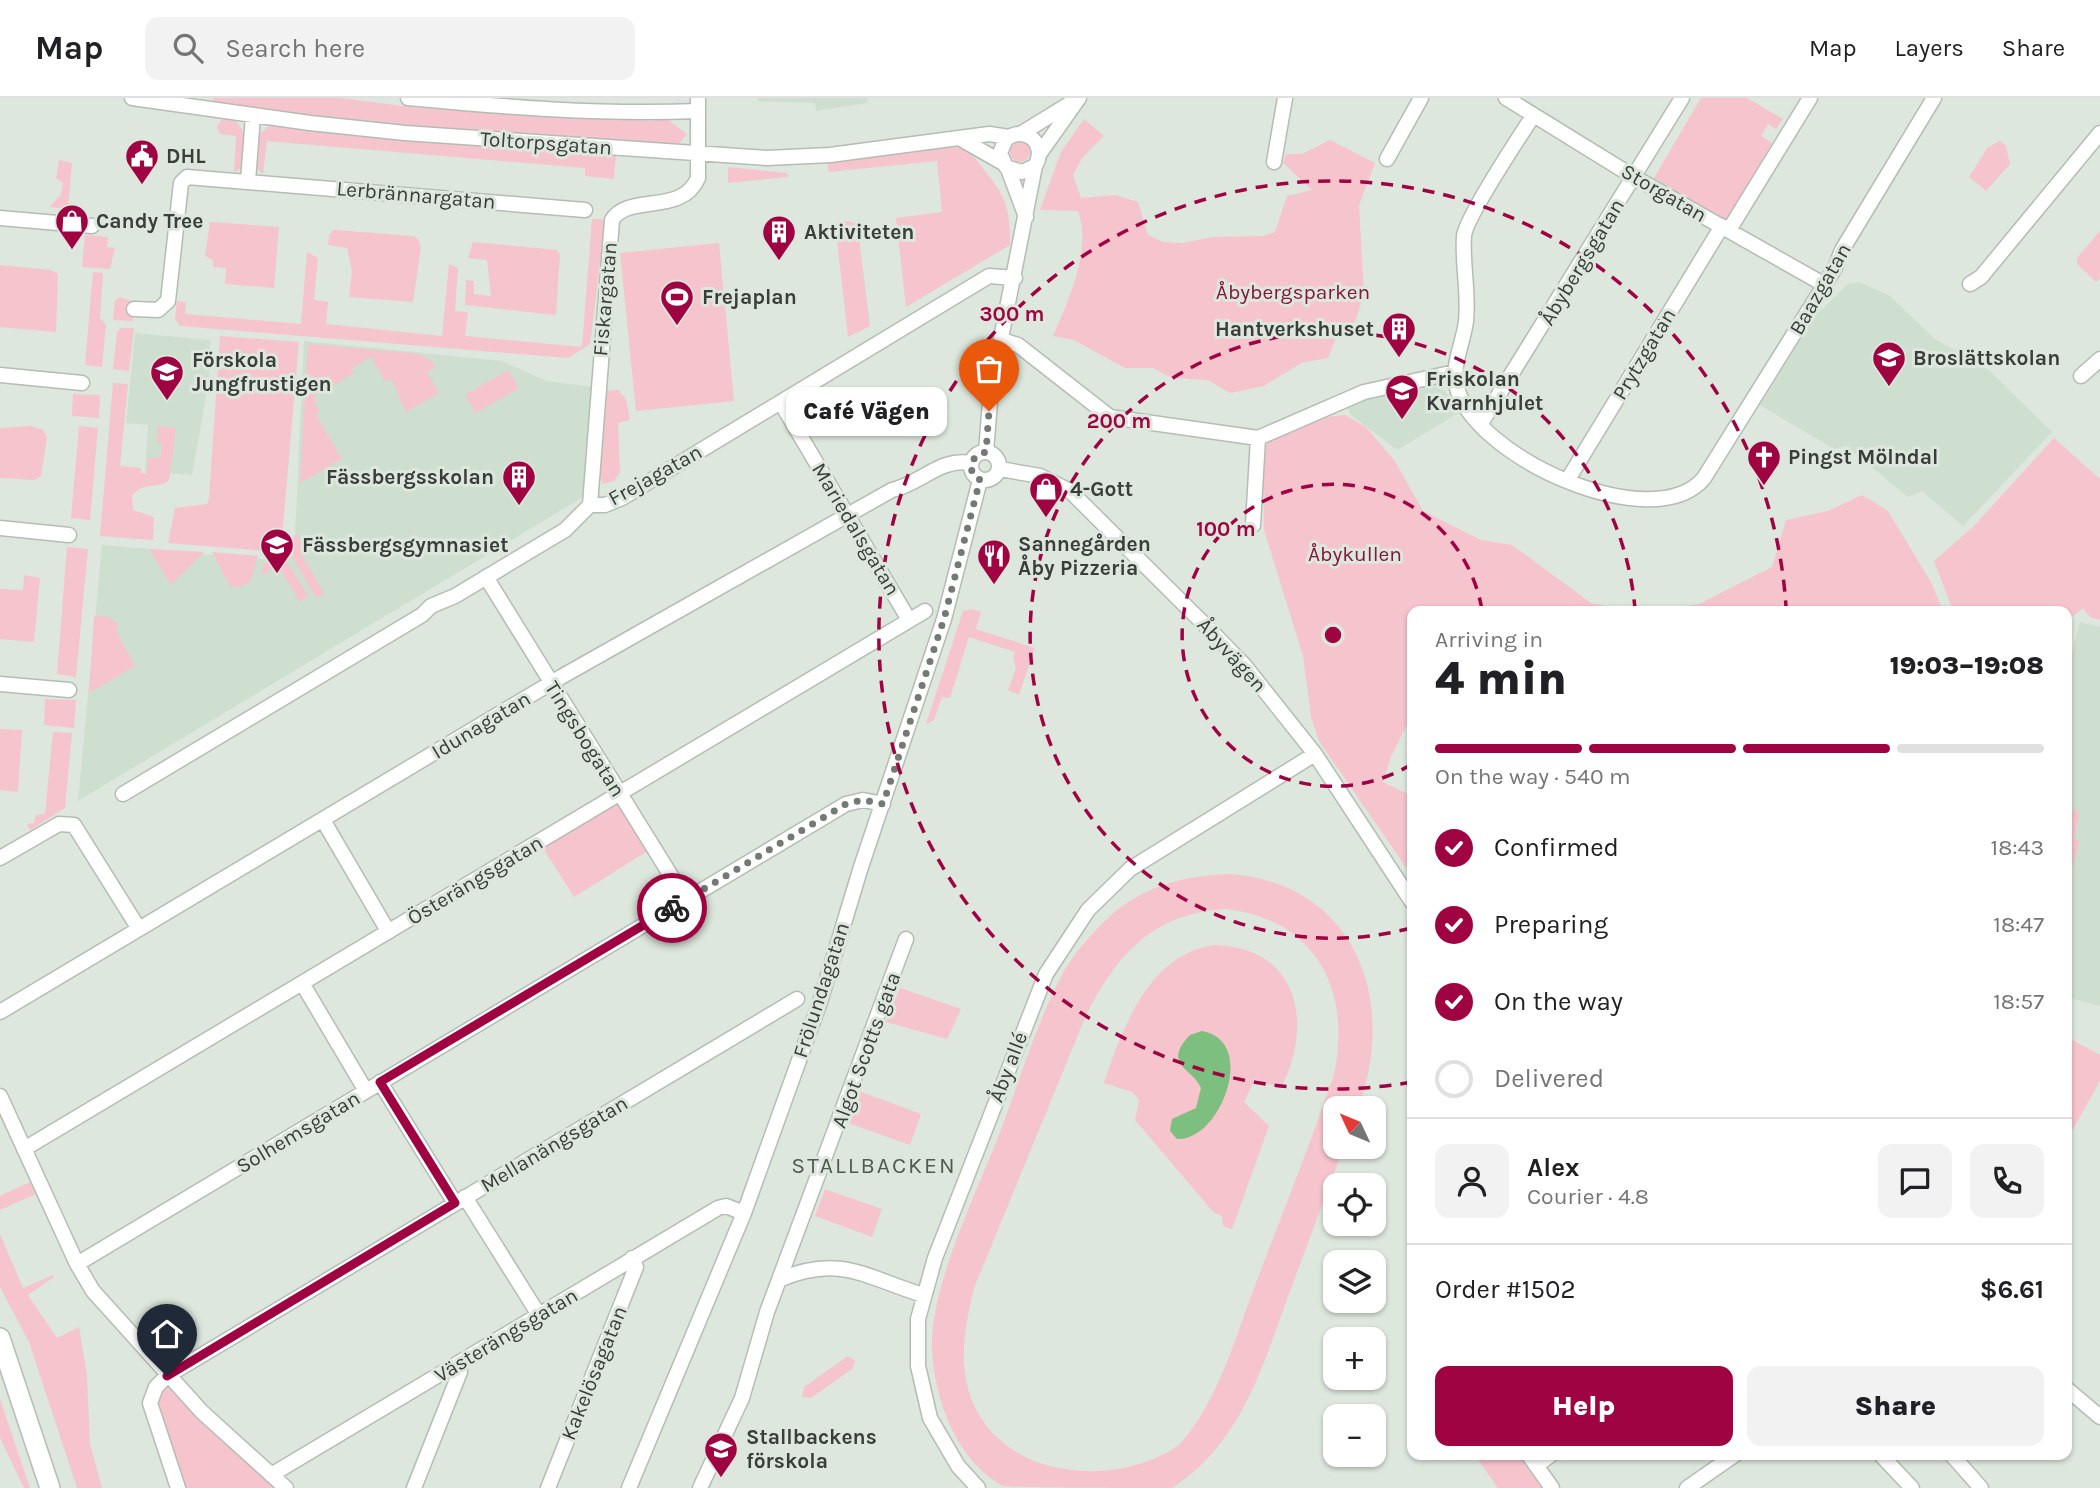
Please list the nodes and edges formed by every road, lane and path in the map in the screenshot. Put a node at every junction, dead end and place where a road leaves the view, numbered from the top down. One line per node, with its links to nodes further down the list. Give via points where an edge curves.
1 (132, 98): 13 (street, Toltorpsgatan)
2 (408, 98): 10 (street)
3 (1079, 98): 15 (street); 18 (street)
4 (1284, 98): 20 (street)
5 (1421, 98): 19 (street)
6 (1506, 98): 12 (street, Storgatan)
7 (1682, 98): 22 (street, Åbybergsgatan)
8 (1810, 98): 28 (street, Prytzgatan)
9 (1934, 98): 31 (street, Baazgatan)
10 (457, 100): 11 (street, via 640,113)
11 (698, 105): 17 (street, Fiskargatan)
12 (1530, 108): 22 (street, Storgatan); 35 (street, via 1468,223 1464,246 1467,310)
13 (253, 116): 17 (street, Toltorpsgatan, via 405,133); 23 (street)
14 (2100, 133): 30 (street, via 1981,277)
15 (1015, 135): 16 (street, Toltorpsgatan); 18 (street, via 1035,140); 21 (street, via 1001,149)
16 (961, 139): 17 (street, Toltorpsgatan, via 797,158); 21 (street)
17 (699, 153): 47 (street, Fiskargatan, via 698,177 688,192 674,200 618,212 612,220)
18 (1037, 159): 21 (street, via 1022,172); 25 (street)
19 (1387, 159)
20 (1274, 162)
21 (1006, 166): 25 (street)
22 (1634, 177): 28 (street, Storgatan); 40 (street, Åbybergsgatan)
23 (248, 181): 24 (street, Lerbrännargatan); 32 (street, Lerbrännargatan, via 183,180 168,301 158,310)
24 (585, 210)
25 (1027, 218): 29 (street)
26 (0, 219): 27 (street)
27 (92, 226)
28 (1726, 228): 31 (street, Storgatan); 46 (street, Prytzgatan)
29 (1015, 278): 33 (street); 39 (street, Frejagatan, via 996,274 982,279)
30 (1970, 284)
31 (1825, 285): 46 (street, Baazgatan, via 1693,490 1669,498 1602,493)
32 (134, 309)
33 (1002, 340): 41 (street, via 1031,354 1110,417); 42 (street, via 991,389)
34 (2100, 359): 37 (street)
35 (1455, 372): 40 (street, via 1461,397); 41 (street, via 1364,392)
36 (0, 375): 38 (street)
37 (2081, 376)
38 (82, 383)
39 (781, 402): 47 (street, Frejagatan, via 622,498); 48 (street, Mariedalsgatan)
40 (1480, 425): 46 (street, via 1500,446)
41 (1258, 438): 49 (street)
42 (986, 452): 43 (street); 44 (street, via 997,457)
43 (971, 463): 45 (street, via 972,473); 48 (street, Idunagatan, via 946,464)
44 (1000, 469): 45 (street, via 993,479); 58 (street, Åbyvägen, via 1040,475 1070,491 1245,666)
45 (980, 480): 61 (street, Frölundagatan, via 944,619)
46 (1567, 481)
47 (590, 505): 52 (street, Frejagatan, via 565,530)
48 (848, 517): 54 (street, Mariedalsgatan); 56 (street, Idunagatan)
49 (1253, 525)
50 (0, 528): 51 (street)
51 (69, 535)
52 (486, 577): 56 (street, Tingsbogatan); 59 (street, Frejagatan)
53 (925, 611): 54 (street, Österängsgatan)
54 (909, 620): 60 (street, Österängsgatan)
55 (0, 684): 57 (street)
56 (551, 684): 60 (street, Tingsbogatan); 62 (street, Idunagatan)
57 (69, 690)
58 (1315, 754): 64 (street, Åbyvägen); 81 (street, Åby allé, via 1151,853 1107,890 1074,927 1030,1010)
59 (123, 794)
60 (620, 794): 65 (street, Tingsbogatan); 67 (street, Österängsgatan)
61 (883, 804): 65 (street, Solhemsgatan, via 863,800 846,804); 77 (street, Frölundagatan, via 823,993)
62 (323, 820): 66 (street, Idunagatan); 67 (street)
63 (0, 858): 66 (street, via 59,824 71,824)
64 (1407, 894)
65 (686, 900): 72 (street, Solhemsgatan)
66 (139, 929): 71 (street, Idunagatan)
67 (388, 931): 69 (street, Österängsgatan)
68 (906, 939): 80 (street, Algot Scotts gata)
69 (302, 983): 73 (street); 75 (street, Österängsgatan)
70 (797, 999): 76 (street, Mellanängsgatan)
71 (0, 1012)
72 (380, 1082): 73 (street, Solhemsgatan); 76 (street)
73 (366, 1091): 79 (street, Solhemsgatan)
74 (0, 1096): 75 (street)
75 (24, 1149): 79 (street)
76 (460, 1200): 82 (street); 86 (street, Mellanängsgatan)
77 (744, 1213): 78 (street, Västerängsgatan, via 718,1208); 100 (street, Frölundagatan)
78 (632, 1258): 82 (street, Västerängsgatan); 99 (street, Kakelösagatan, via 636,1268)
79 (77, 1264): 86 (street, via 103,1304)
80 (781, 1279): 81 (street, via 802,1270 841,1267); 101 (street, Algot Scotts gata, via 742,1398)
81 (923, 1295): 102 (street, Åby allé, via 916,1346 924,1399 941,1441)
82 (539, 1315): 84 (street, Västerängsgatan)
83 (0, 1338): 95 (main road)
84 (460, 1364): 93 (street, Västerängsgatan); 98 (street)
85 (0, 1368): 94 (main road)
86 (167, 1376): 93 (street); 96 (street, via 150,1403)
87 (2072, 1393): 88 (street)
88 (2100, 1417)
89 (1532, 1460): 103 (street)
90 (1728, 1460): 104 (street)
91 (1886, 1460): 105 (street)
92 (1956, 1460): 106 (street)
93 (271, 1475): 97 (street)
94 (40, 1488)
95 (50, 1488)
96 (178, 1488)
97 (286, 1488)
98 (414, 1488)
99 (548, 1488)
100 (629, 1488)
101 (700, 1488)
102 (978, 1488)
103 (1552, 1488)
104 (1688, 1488)
105 (1912, 1488)
106 (1981, 1488)

